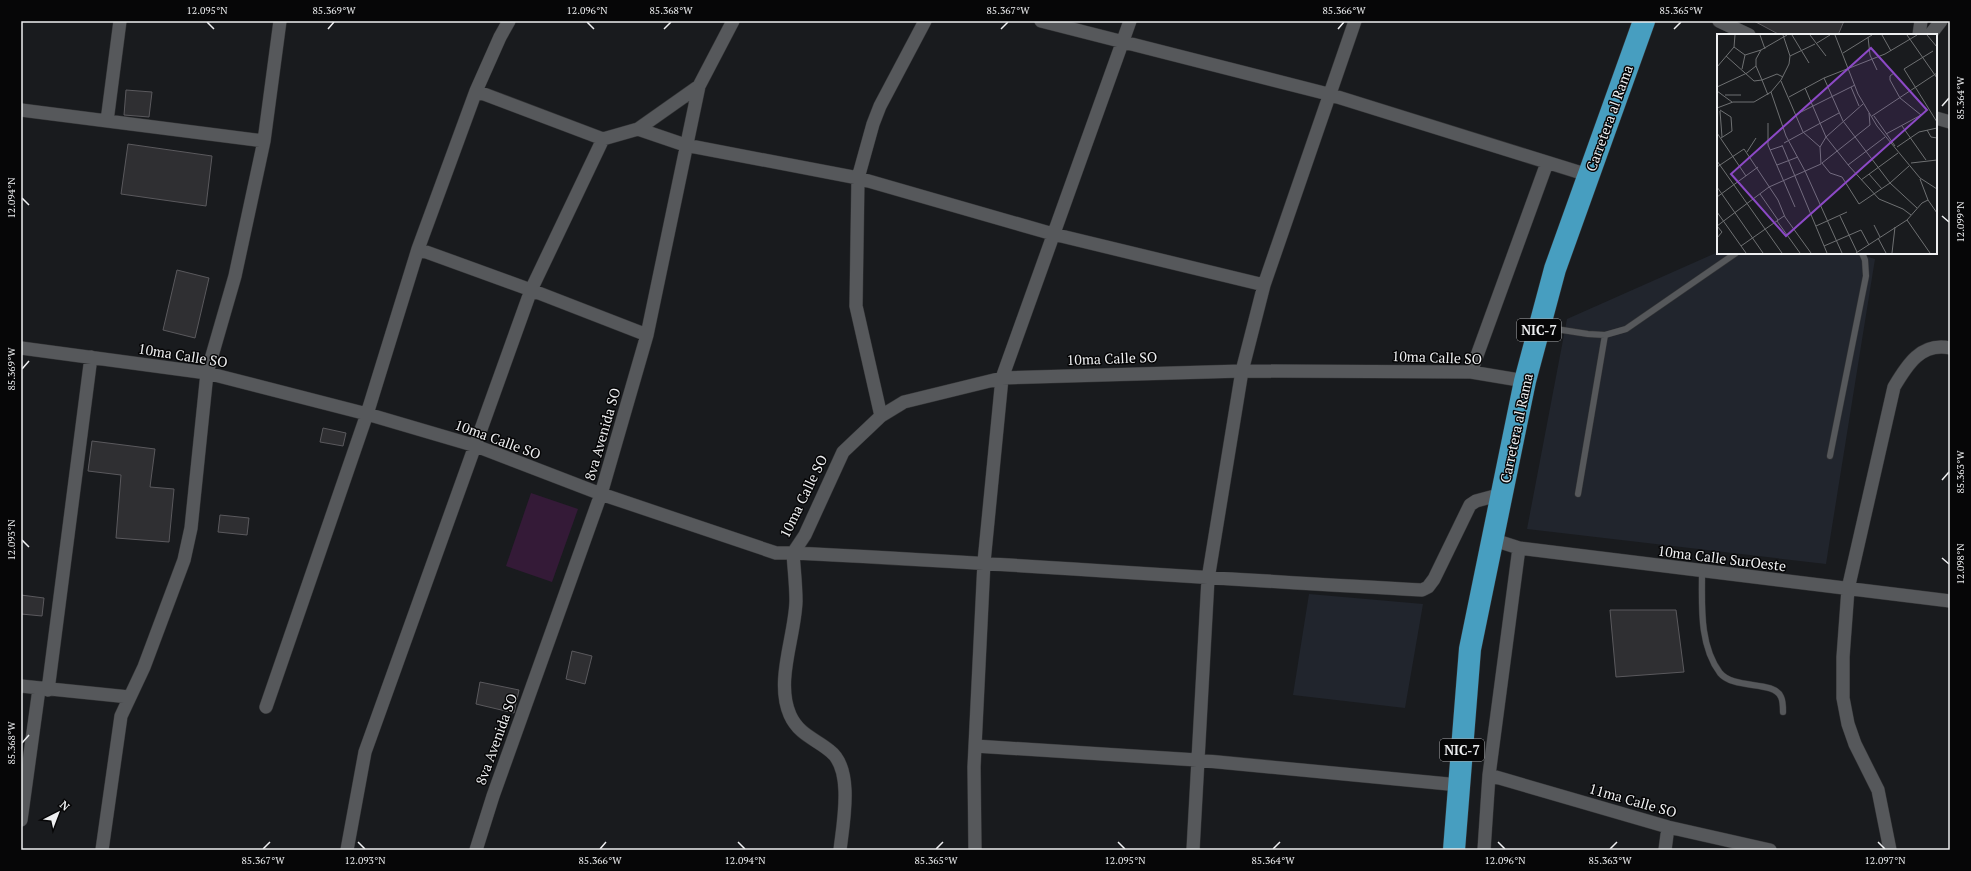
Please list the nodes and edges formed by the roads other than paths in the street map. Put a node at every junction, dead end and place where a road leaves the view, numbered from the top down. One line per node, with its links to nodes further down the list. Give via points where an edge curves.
1 (120, 21): 22 (street)
2 (280, 21): 26 (street)
3 (509, 21): 18 (street)
4 (733, 21): 17 (street, 8va Avenida SO)
5 (925, 21): 30 (street, via 880,106)
6 (1041, 21): 16 (street)
7 (1130, 21): 16 (street)
8 (1355, 21): 19 (street)
9 (1644, 21): 29 (highway, Carretera al Rama / NIC-7)
10 (1719, 21): 13 (street)
11 (1921, 21): 14 (street)
12 (1941, 21): 15 (street)
13 (1747, 34)
14 (1920, 34)
15 (1931, 34)
16 (1123, 41): 19 (street); 31 (street)
17 (699, 86): 24 (street); 27 (street, 8va Avenida SO)
18 (476, 91): 25 (street); 32 (street)
19 (1328, 94): 28 (street); 35 (street)
20 (21, 110): 22 (street)
21 (1937, 118): 23 (street)
22 (107, 121): 26 (street)
23 (1950, 122)
24 (638, 129): 25 (street); 27 (street)
25 (603, 139): 36 (street)
26 (264, 141): 45 (street, via 235,276)
27 (685, 145): 30 (street); 38 (street, 8va Avenida SO)
28 (1547, 163): 29 (street); 44 (street)
29 (1588, 175): 37 (highway, Carretera al Rama / NIC-7, via 1555,269)
30 (858, 178): 31 (street); 49 (street, via 856,306)
31 (1053, 234): 35 (street); 46 (street)
32 (418, 249): 36 (street); 48 (street)
33 (1735, 254): 39 (lane, via 1626,329)
34 (1862, 254): 51 (lane, via 1866,276)
35 (1264, 285): 43 (street)
36 (532, 290): 38 (street); 50 (street)
37 (1540, 326): 39 (lane, via 1574,333); 47 (highway, Carretera al Rama / NIC-7)
38 (647, 335): 52 (street, 8va Avenida SO)
39 (1605, 335): 54 (lane)
40 (21, 348): 42 (street, 10ma Calle SO)
41 (1950, 348): 61 (street, via 1940,346 1923,352 1907,365 1894,387)
42 (91, 357): 45 (street, 10ma Calle SO); 64 (street)
43 (1242, 371): 44 (street, 10ma Calle SO); 46 (street, 10ma Calle SO); 60 (street)
44 (1471, 372): 47 (street, 10ma Calle SO)
45 (207, 373): 48 (street, 10ma Calle SO); 65 (street, via 190,528 184,560 144,667)
46 (1002, 378): 49 (street, 10ma Calle SO, via 904,402); 58 (street)
47 (1525, 381): 53 (highway, Carretera al Rama / NIC-7)
48 (367, 414): 50 (street, 10ma Calle SO); 66 (street)
49 (881, 416): 57 (street, 10ma Calle SO, via 843,452 805,535)
50 (476, 446): 52 (street, 10ma Calle SO); 75 (street, via 364,752)
51 (1830, 456)
52 (601, 494): 57 (street, 10ma Calle SO, via 776,553); 76 (street, 8va Avenida SO, via 492,796)
53 (1502, 494): 55 (highway, Carretera al Rama / NIC-7); 60 (street, via 1470,505 1434,579 1422,590)
54 (1578, 494)
55 (1491, 539): 56 (street, 10ma Calle SurOeste); 71 (highway, Carretera al Rama / NIC-7, via 1470,649)
56 (1519, 548): 59 (street, 10ma Calle SurOeste); 70 (street)
57 (792, 553): 58 (street); 77 (street, via 796,602 783,685 790,715 808,738 832,752 843,770 846,798)
58 (984, 562): 60 (street); 68 (street)
59 (1702, 572): 61 (street, 10ma Calle SurOeste); 67 (lane, via 1702,613 1706,641 1713,661 1721,674 1732,681 1774,690 1781,697)
60 (1208, 579): 69 (street)
61 (1848, 589): 62 (street, 10ma Calle SurOeste); 84 (street, via 1843,657 1844,698 1848,724 1878,790)
62 (1950, 601)
63 (21, 686): 64 (street)
64 (44, 689): 65 (street); 72 (street)
65 (129, 697): 74 (street, via 121,716)
66 (266, 707)
67 (1783, 712)
68 (975, 746): 69 (street); 78 (street)
69 (1197, 760): 71 (street); 79 (street)
70 (1489, 775): 73 (street, 11ma Calle SO); 81 (street)
71 (1459, 785): 80 (highway, Carretera al Rama / NIC-7)
72 (21, 820)
73 (1668, 827): 82 (street); 83 (street, 11ma Calle SO)
74 (102, 850)
75 (347, 850)
76 (476, 850)
77 (840, 850)
78 (975, 850)
79 (1193, 850)
80 (1454, 850)
81 (1484, 850)
82 (1665, 850)
83 (1770, 850)
84 (1890, 850)

